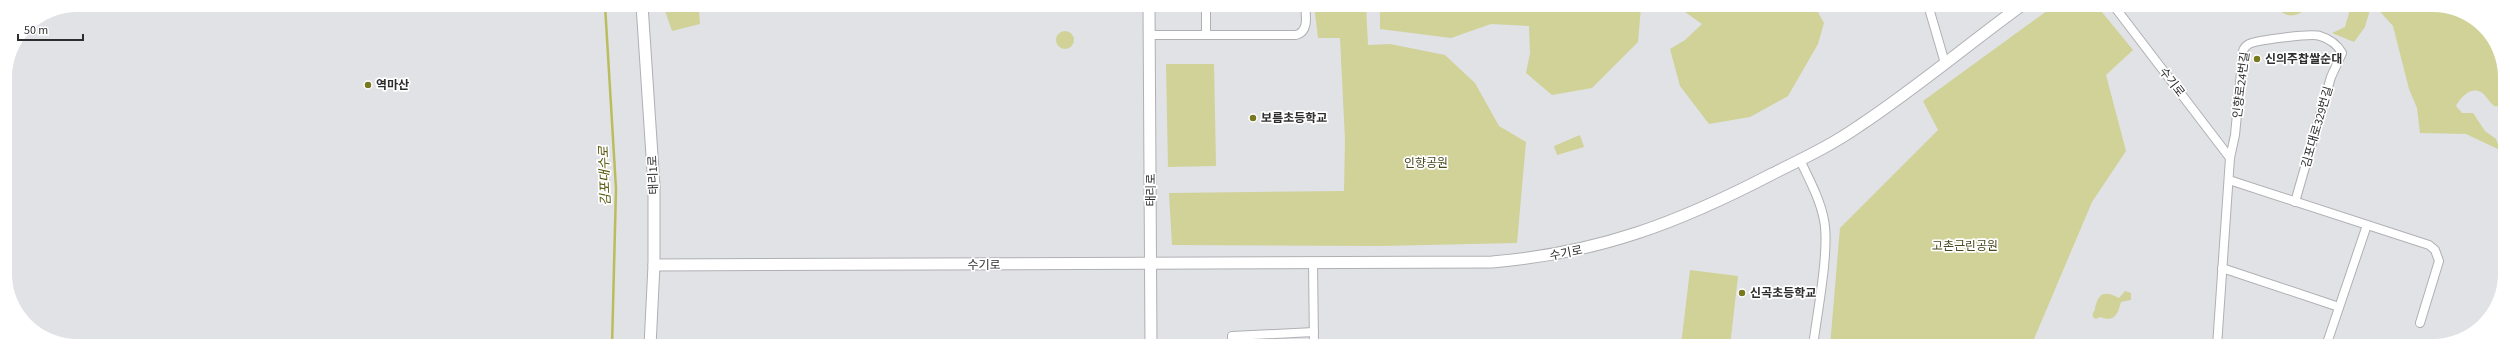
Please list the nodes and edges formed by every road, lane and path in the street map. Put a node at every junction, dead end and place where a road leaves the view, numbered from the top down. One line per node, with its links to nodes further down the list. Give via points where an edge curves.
1 (642, 12): 18 (street, 태리1로, via 653,178)
2 (1149, 12): 9 (street, 태리로)
3 (1206, 12): 8 (street)
4 (1305, 12): 8 (street, via 1306,26 1300,34)
5 (1930, 12): 11 (street)
6 (2014, 12): 11 (street, 수기로)
7 (2119, 12): 12 (street, 수기로)
8 (1206, 34): 9 (street)
9 (1149, 35): 19 (street, 태리로)
10 (2342, 53): 12 (street, 인향로24번길, via 2334,42 2320,35 2310,34 2260,41 2246,46 2242,59 2234,142); 15 (street, 김포대로329번길, via 2331,77)
11 (1946, 63): 13 (street, 수기로, via 1859,126)
12 (2230, 158): 14 (street, 인향로24번길)
13 (1800, 160): 17 (street, 수기로, via 1682,217 1611,243 1574,252 1492,262); 28 (street, via 1825,221)
14 (2229, 180): 15 (street); 20 (street, 인향로24번길)
15 (2295, 202): 16 (street)
16 (2367, 225): 21 (street); 22 (street, via 2429,246 2439,255)
17 (1314, 262): 19 (street, 수기로); 23 (street)
18 (654, 265): 19 (street, 수기로); 24 (street, 태리1로)
19 (1151, 265): 25 (street, 태리로)
20 (2222, 268): 21 (street); 29 (street, 인향로24번길)
21 (2339, 307): 30 (street)
22 (2420, 323)
23 (1314, 332): 26 (street, via 1232,336); 27 (street)
24 (650, 339)
25 (1150, 339)
26 (1232, 339)
27 (1314, 339)
28 (1814, 339)
29 (2217, 339)
30 (2328, 339)

